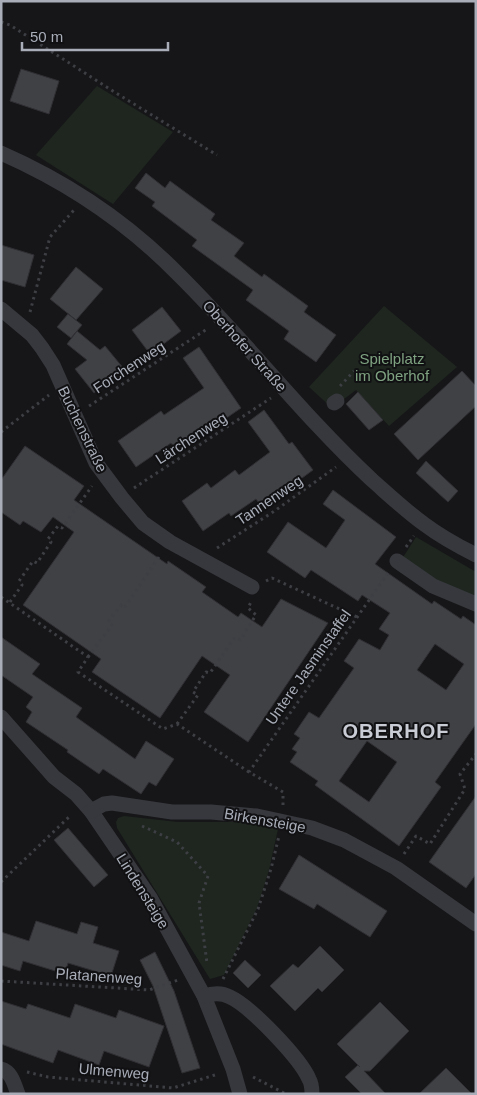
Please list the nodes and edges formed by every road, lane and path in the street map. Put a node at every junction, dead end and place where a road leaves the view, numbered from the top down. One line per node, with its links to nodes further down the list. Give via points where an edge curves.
1 (1, 22): 3 (path)
2 (1, 153): 4 (street, Oberhofer Straße, via 28,164)
3 (217, 155)
4 (84, 198): 6 (path, via 50,236); 17 (street, Oberhofer Straße, via 123,225 178,273 349,459 424,524)
5 (1, 309): 20 (street, Buchenstraße, via 32,335 42,348 53,365 96,463 144,523 170,542)
6 (29, 315)
7 (192, 340): 10 (path, Forchenweg)
8 (46, 397): 11 (path)
9 (262, 405): 14 (path, Lärchenweg)
10 (88, 407)
11 (1, 432)
12 (331, 471): 16 (path, Tannenweg)
13 (90, 488): 22 (path, via 62,528 58,526 48,539 51,542 19,581 22,584)
14 (133, 489)
15 (409, 542): 19 (path, Untere Jasminstaffel)
16 (220, 547)
17 (476, 556)
18 (159, 558): 26 (path, via 125,607 122,604 108,622 112,625)
19 (397, 561): 24 (street, via 433,586); 25 (path, Untere Jasminstaffel)
20 (252, 587): 25 (path, via 272,578)
21 (1, 597): 22 (path)
22 (10, 602): 26 (path)
23 (251, 604): 28 (path, via 248,608 256,616 240,640 235,637 210,673 206,672 193,692 198,695)
24 (476, 604)
25 (357, 617): 30 (path, Untere Jasminstaffel)
26 (88, 657): 28 (path, via 78,672 163,729)
27 (1, 717): 32 (street, Lindensteige, via 54,777)
28 (177, 724): 30 (path)
29 (476, 754): 36 (path, via 460,774 465,789 430,844 416,836)
30 (249, 772): 31 (path)
31 (283, 792)
32 (91, 811): 38 (street, Birkensteige, via 112,803 172,812 257,816 312,828 344,840 396,868); 39 (street, Lindensteige, via 151,899)
33 (72, 814): 37 (path)
34 (281, 832): 40 (path, via 258,909)
35 (178, 842): 42 (path, via 208,876 199,903)
36 (405, 853)
37 (1, 882)
38 (476, 924)
39 (192, 974): 41 (path, Platanenweg, via 149,990); 42 (street, Lindensteige)
40 (225, 974)
41 (1, 981)
42 (208, 995): 45 (street, Lindensteige); 50 (street, via 228,996 240,1002 266,1025 302,1067 309,1078)
43 (1, 1068): 47 (street, via 11,1075)
44 (21, 1070): 46 (path, Ulmenweg, via 48,1076 173,1088)
45 (234, 1073): 48 (street, Lindensteige); 49 (path, via 243,1071)
46 (204, 1078)
47 (18, 1094)
48 (240, 1094)
49 (286, 1094)
50 (312, 1094)

